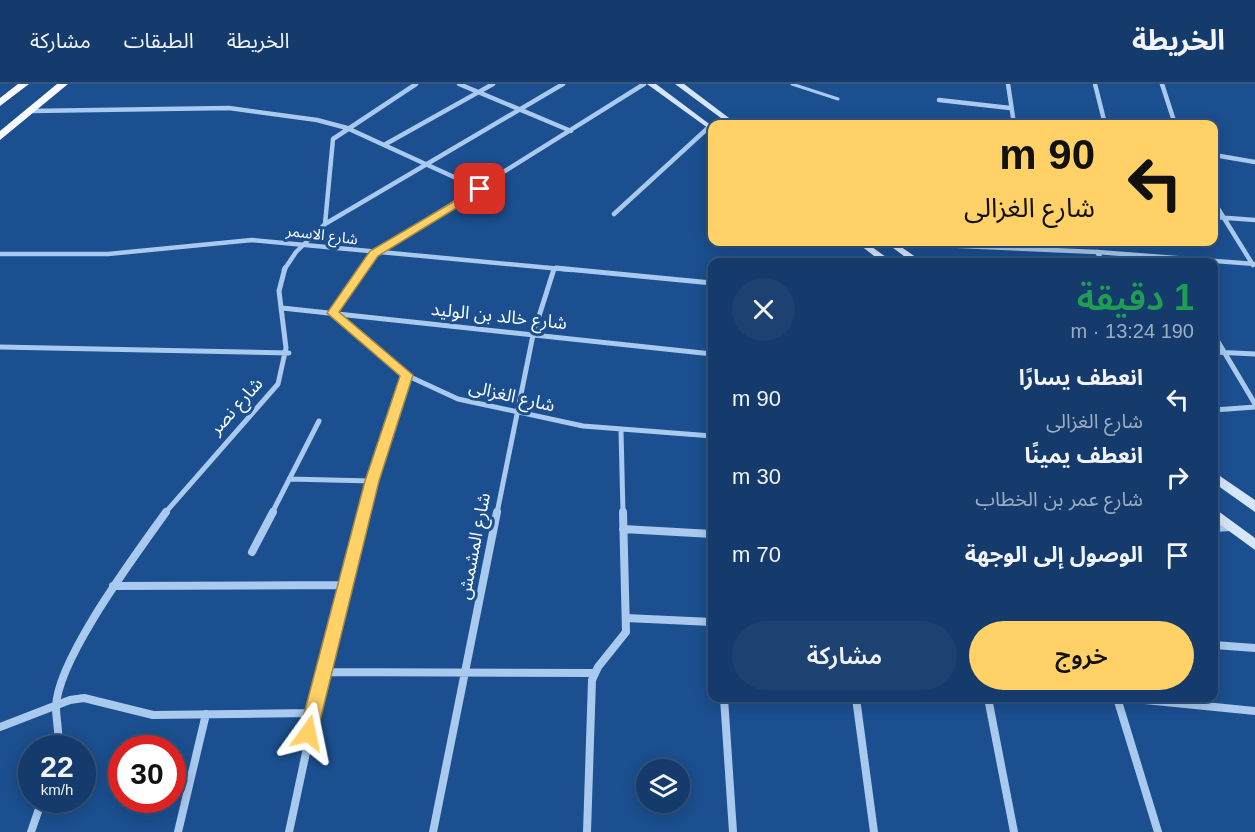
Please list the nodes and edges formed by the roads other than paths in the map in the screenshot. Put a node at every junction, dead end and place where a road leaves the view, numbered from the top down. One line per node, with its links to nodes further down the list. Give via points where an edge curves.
1 (24, 84): 17 (highway)
2 (63, 84): 20 (highway)
3 (416, 84): 26 (street)
4 (459, 84): 14 (street)
5 (493, 84): 14 (street)
6 (562, 84): 19 (street, شارع نصر)
7 (644, 84): 27 (street)
8 (651, 84): 25 (main road)
9 (679, 84): 21 (main road)
10 (792, 84): 15 (lane)
11 (1008, 84): 18 (street)
12 (1095, 84): 23 (street)
13 (1162, 84): 24 (street)
14 (478, 92): 19 (street); 30 (street)
15 (838, 99)
16 (939, 100): 18 (street)
17 (0, 103)
18 (1010, 108): 22 (street)
19 (518, 109): 27 (street); 33 (street, شارع نصر)
20 (32, 111): 26 (street, via 229,108); 29 (highway)
21 (728, 120)
22 (1013, 120)
23 (1104, 120)
24 (1175, 120)
25 (708, 126)
26 (347, 128): 30 (street); 40 (street, via 333,139)
27 (571, 131): 34 (street)
28 (708, 131): 36 (street)
29 (0, 137)
30 (384, 145): 33 (street)
31 (1218, 156): 32 (street)
32 (1255, 162)
33 (425, 165): 34 (street); 40 (street, شارع نصر)
34 (480, 189): 48 (street)
35 (1218, 210): 38 (street)
36 (614, 214)
37 (1218, 218): 38 (street)
38 (1222, 218): 39 (street); 56 (street)
39 (1255, 220)
40 (325, 224): 41 (street, شارع نصر)
41 (301, 245): 48 (street, شارع الاسمر); 49 (street, شارع الاسمر, via 252,240 108,254); 59 (street, شارع نصر, via 286,264 278,289)
42 (866, 246): 51 (main road)
43 (896, 246): 52 (main road)
44 (968, 246): 46 (street)
45 (1044, 246): 46 (street)
46 (1045, 250): 47 (street)
47 (1097, 252): 50 (street); 53 (street)
48 (374, 253): 57 (street, شارع الاسمر); 60 (street)
49 (0, 254)
50 (1167, 257): 54 (street)
51 (882, 258)
52 (912, 258)
53 (1101, 258)
54 (1178, 258)
55 (1218, 262): 56 (street)
56 (1254, 265)
57 (554, 269): 58 (street, شارع الاسمر); 61 (street, شارع المشمش)
58 (708, 283)
59 (282, 308): 60 (street, شارع خالد بن الوليد); 66 (street, شارع نصر)
60 (333, 313): 61 (street, شارع خالد بن الوليد); 69 (street, شارع الغزالى)
61 (533, 335): 67 (street, شارع خالد بن الوليد); 72 (street, شارع المشمش)
62 (1218, 342): 65 (street)
63 (0, 347): 66 (street)
64 (1218, 352): 65 (street)
65 (1224, 352): 68 (street); 70 (street)
66 (289, 353): 88 (street, شارع نصر, via 278,384 172,503)
67 (708, 354)
68 (1255, 354)
69 (406, 375): 72 (street, شارع الغزالى, via 458,399); 78 (street)
70 (1255, 405): 71 (street)
71 (1218, 410)
72 (516, 412): 74 (street, شارع الغزالى); 94 (street, شارع المشمش)
73 (319, 421): 76 (street)
74 (621, 431): 75 (street, شارع الغزالى); 83 (street)
75 (708, 436)
76 (289, 479): 78 (street); 86 (street)
77 (1218, 480): 79 (main road)
78 (372, 481): 87 (street)
79 (1252, 502)
80 (1218, 516): 81 (main road)
81 (1232, 527): 82 (street); 85 (main road)
82 (1218, 528)
83 (623, 529): 84 (street); 89 (street)
84 (708, 534)
85 (1255, 545)
86 (252, 552)
87 (345, 585): 88 (street); 93 (street)
88 (113, 586): 101 (street, شارع نصر, via 72,659)
89 (626, 618): 90 (street); 95 (street, via 626,632 620,644)
90 (708, 622)
91 (1218, 645): 92 (street)
92 (1255, 648)
93 (322, 672): 94 (street); 103 (street)
94 (465, 673): 95 (street); 111 (street, شارع المشمش)
95 (594, 673): 112 (street)
96 (724, 702): 113 (street)
97 (857, 702): 114 (street)
98 (989, 702): 115 (street)
99 (1118, 702): 116 (street)
100 (1165, 702): 102 (street)
101 (56, 706): 104 (street, via 84,698 153,715); 105 (street); 106 (street, شارع نصر)
102 (1255, 711)
103 (312, 713): 104 (street); 110 (street)
104 (206, 714): 109 (street)
105 (0, 727)
106 (60, 735)
107 (38, 813): 108 (street)
108 (31, 832)
109 (178, 832)
110 (289, 832)
111 (434, 832)
112 (587, 832)
113 (733, 832)
114 (874, 832)
115 (1014, 832)
116 (1158, 832)

